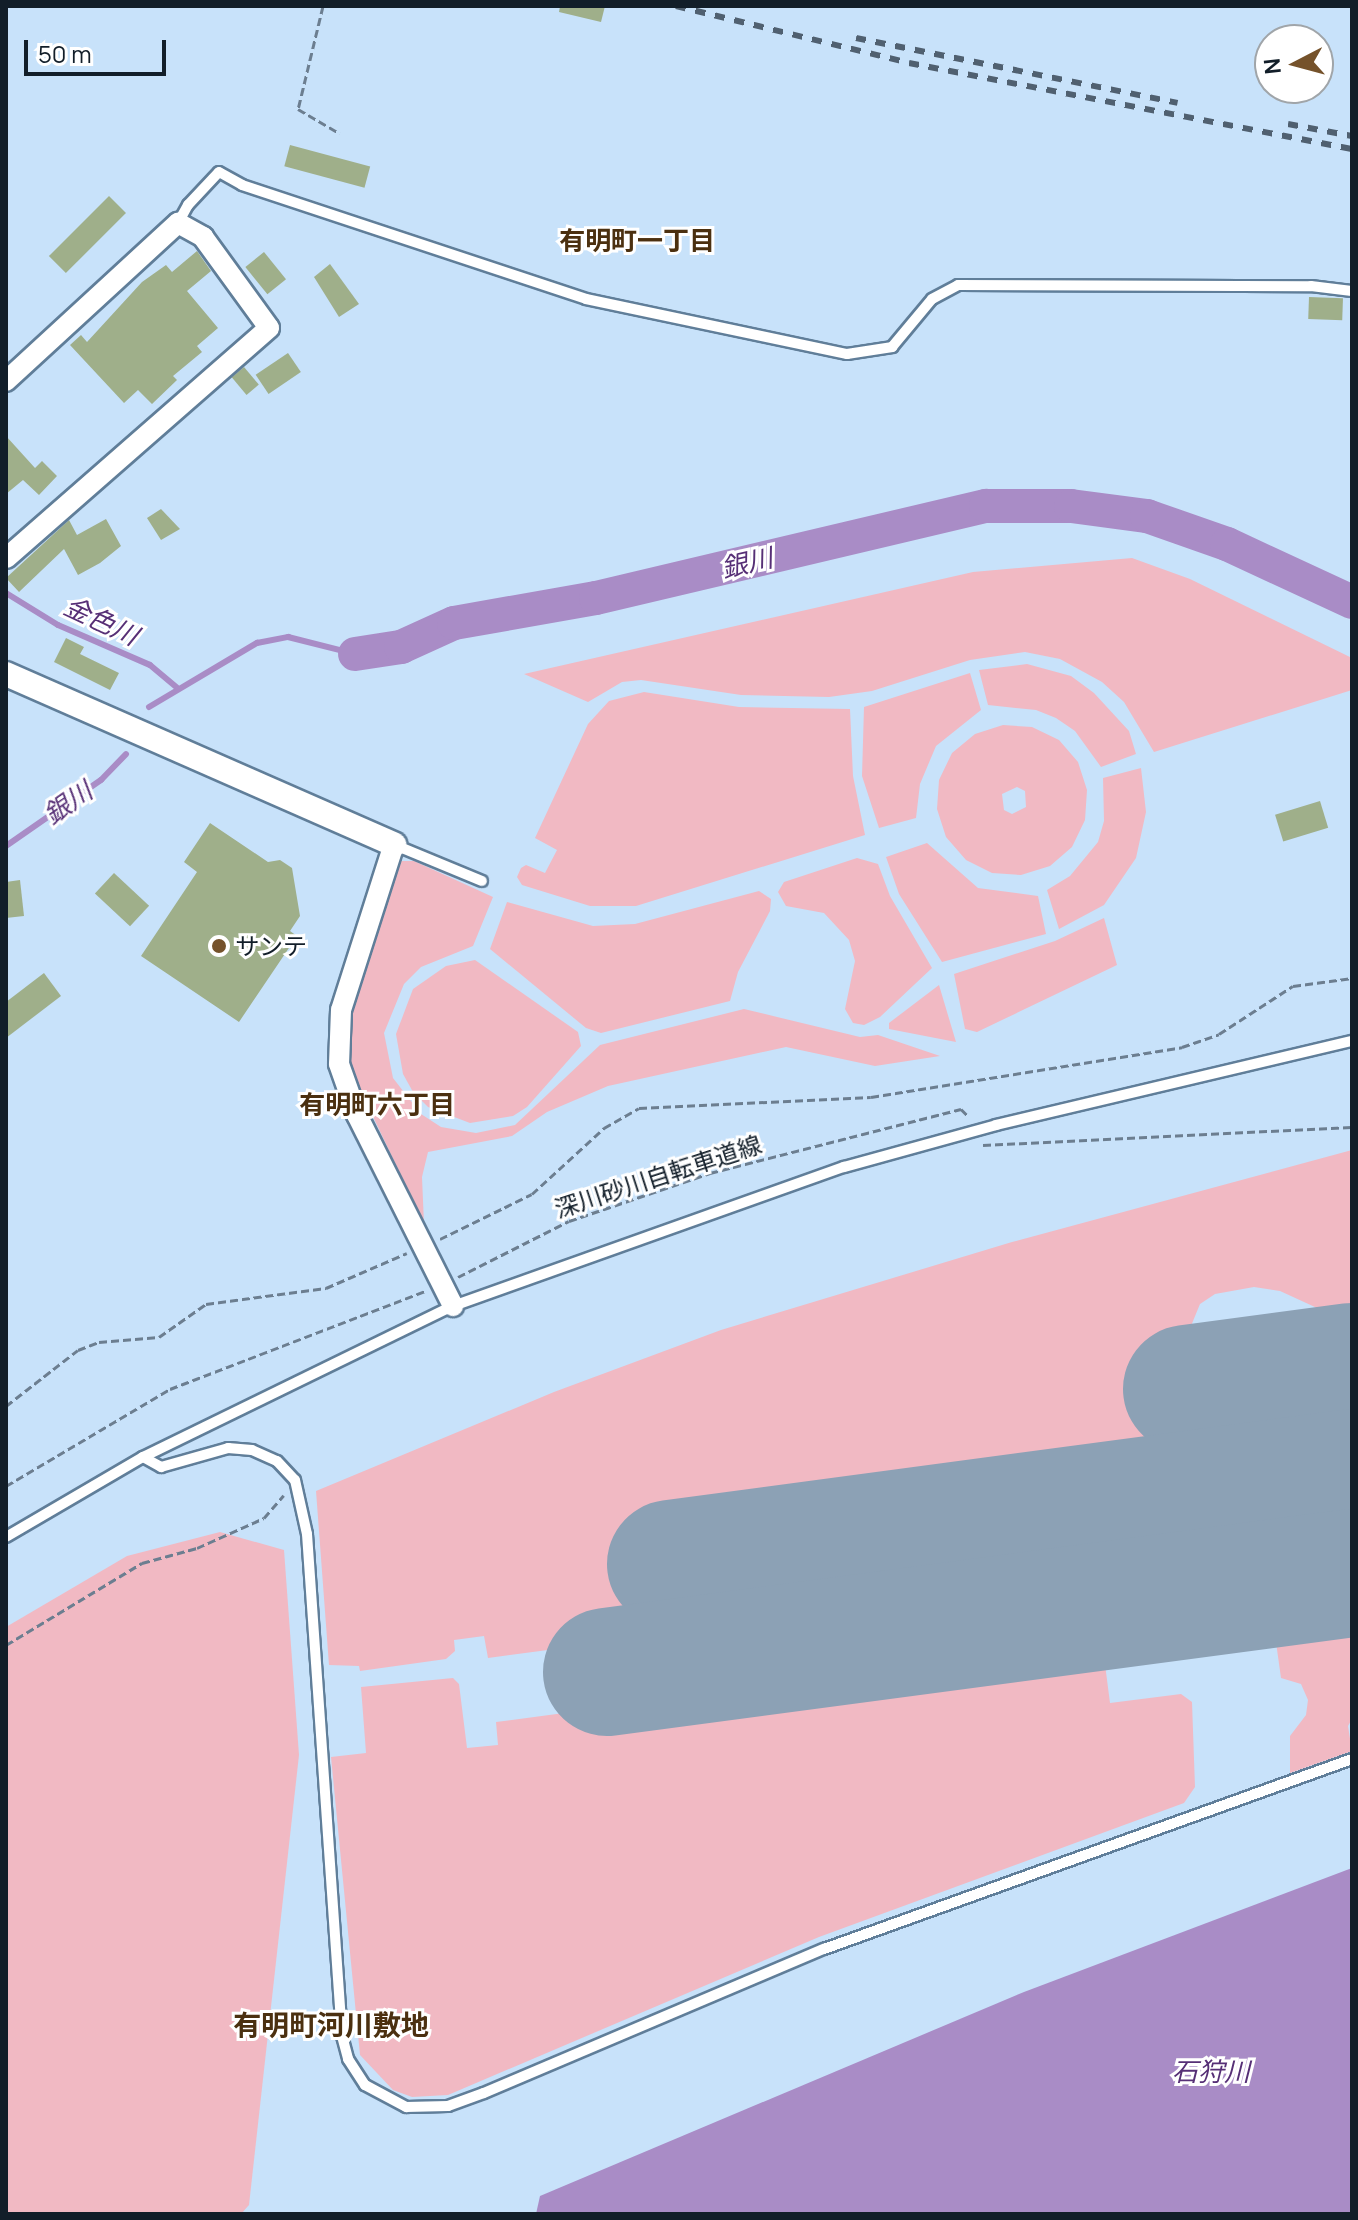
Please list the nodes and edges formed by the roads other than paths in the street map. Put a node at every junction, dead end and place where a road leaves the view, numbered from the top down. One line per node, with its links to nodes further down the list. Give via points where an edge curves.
1 (178, 223): 2 (lane, via 219,172 242,185 586,299 847,354 892,347 932,299 958,285 1311,286); 3 (street); 4 (street, via 203,237 269,328)
2 (1352, 291)
3 (6, 381)
4 (6, 558)
5 (6, 674): 6 (street)
6 (394, 844): 7 (lane); 9 (street, via 341,1010 338,1043 357,1115)
7 (482, 881)
8 (1352, 1041): 9 (lane, via 844,1167)
9 (453, 1306): 10 (lane)
10 (143, 1457): 11 (lane); 12 (lane, via 161,1467 228,1448 252,1450 277,1461 295,1480 307,1534 342,2036 348,2059 365,2085 406,2107 448,2106 484,2093 824,1949)
11 (6, 1537)
12 (1352, 1759)

